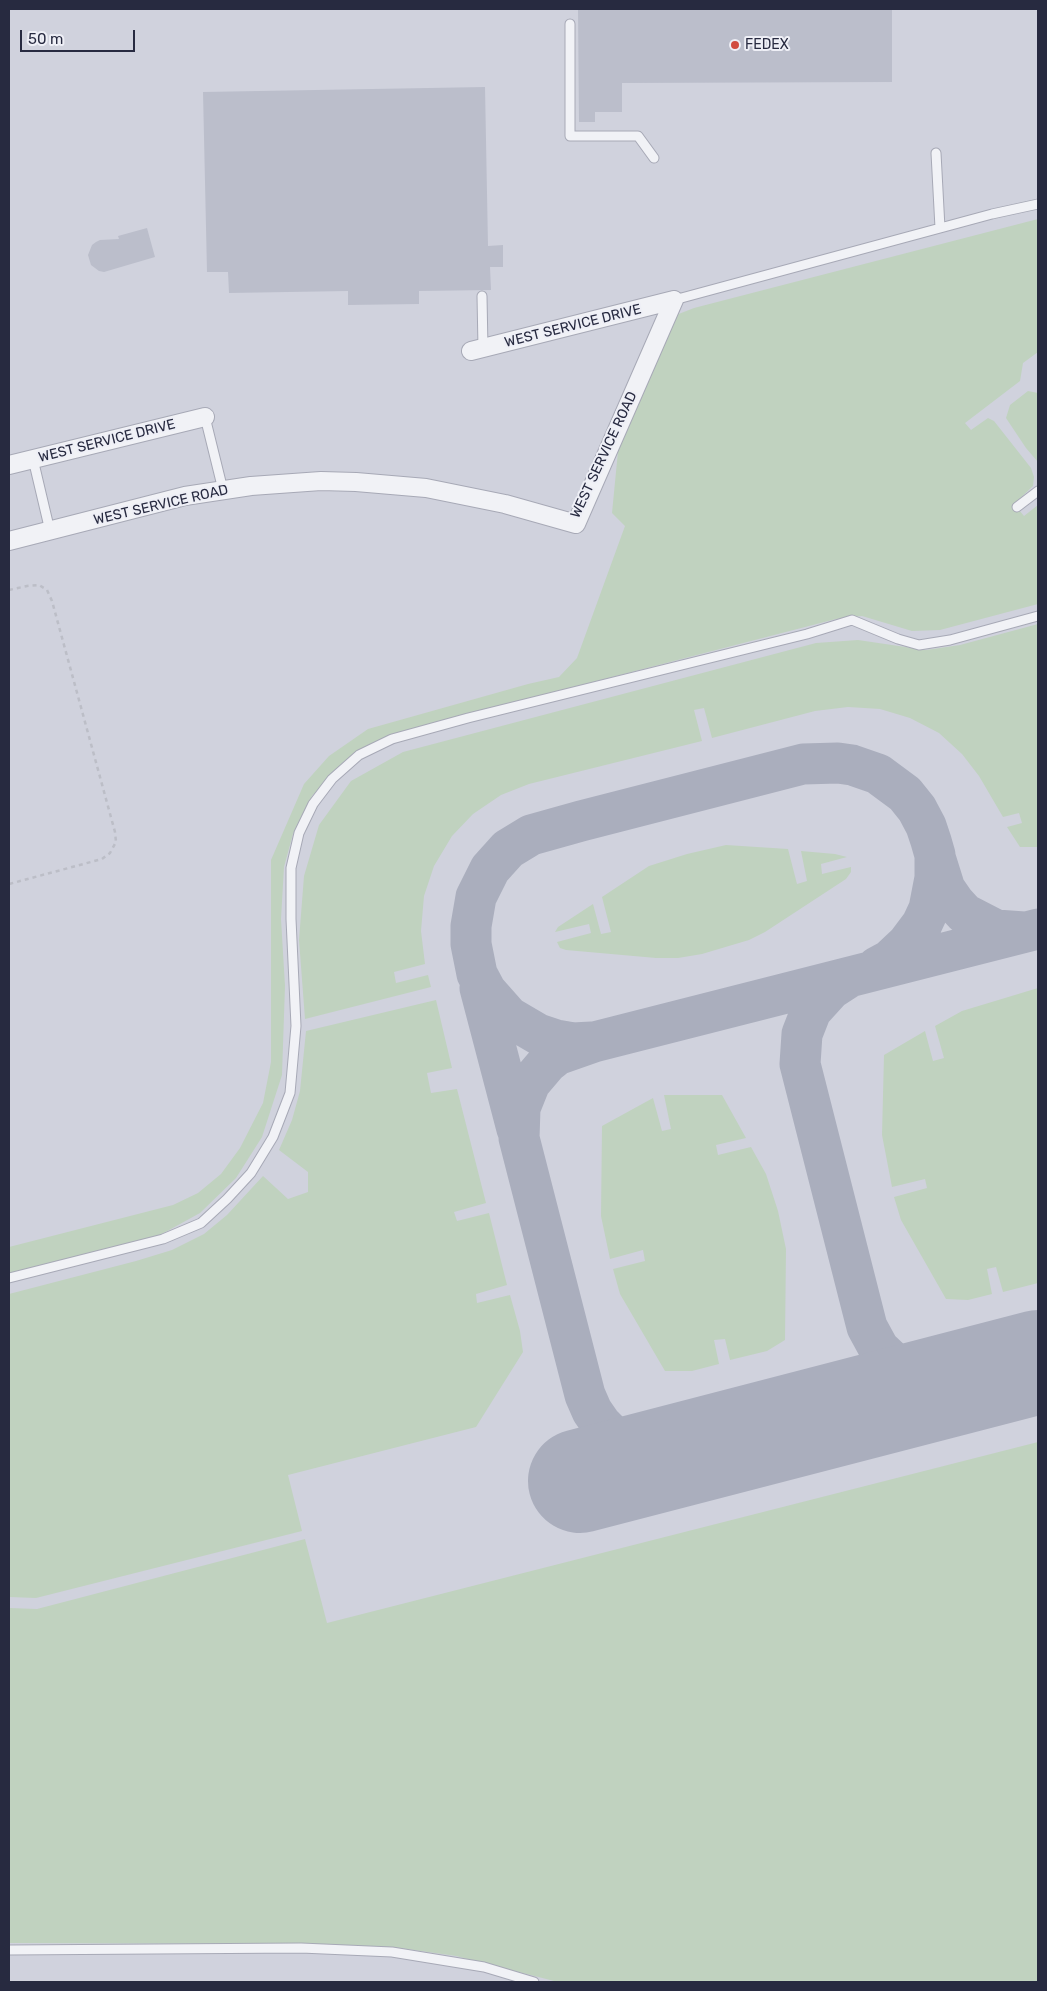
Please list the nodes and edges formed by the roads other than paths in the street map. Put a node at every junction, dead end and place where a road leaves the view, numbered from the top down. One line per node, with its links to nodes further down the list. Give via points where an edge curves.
1 (570, 24): 3 (lane, via 570,136 638,136)
2 (936, 153): 5 (lane)
3 (654, 158)
4 (1038, 204): 5 (lane)
5 (940, 228): 7 (lane)
6 (482, 296): 8 (lane)
7 (674, 300): 8 (street, WEST SERVICE DRIVE); 12 (street, WEST SERVICE ROAD, via 576,524 470,496 391,484 312,482)
8 (477, 350)
9 (205, 417): 10 (street, WEST SERVICE DRIVE); 12 (lane)
10 (33, 459): 11 (street, WEST SERVICE DRIVE); 15 (lane)
11 (9, 465)
12 (223, 490): 15 (street, WEST SERVICE ROAD, via 185,496)
13 (1038, 491): 14 (lane)
14 (1017, 507)
15 (50, 531): 16 (street, WEST SERVICE ROAD)
16 (9, 541)
17 (1038, 616): 18 (lane, via 919,645 852,620 468,718 392,739 359,755 332,779 313,804 299,833 291,868 296,1026 290,1093 273,1137 251,1173 201,1223 163,1239)
18 (9, 1278)
19 (9, 1950): 20 (lane, via 301,1948 392,1952 484,1967)
20 (534, 1982)

